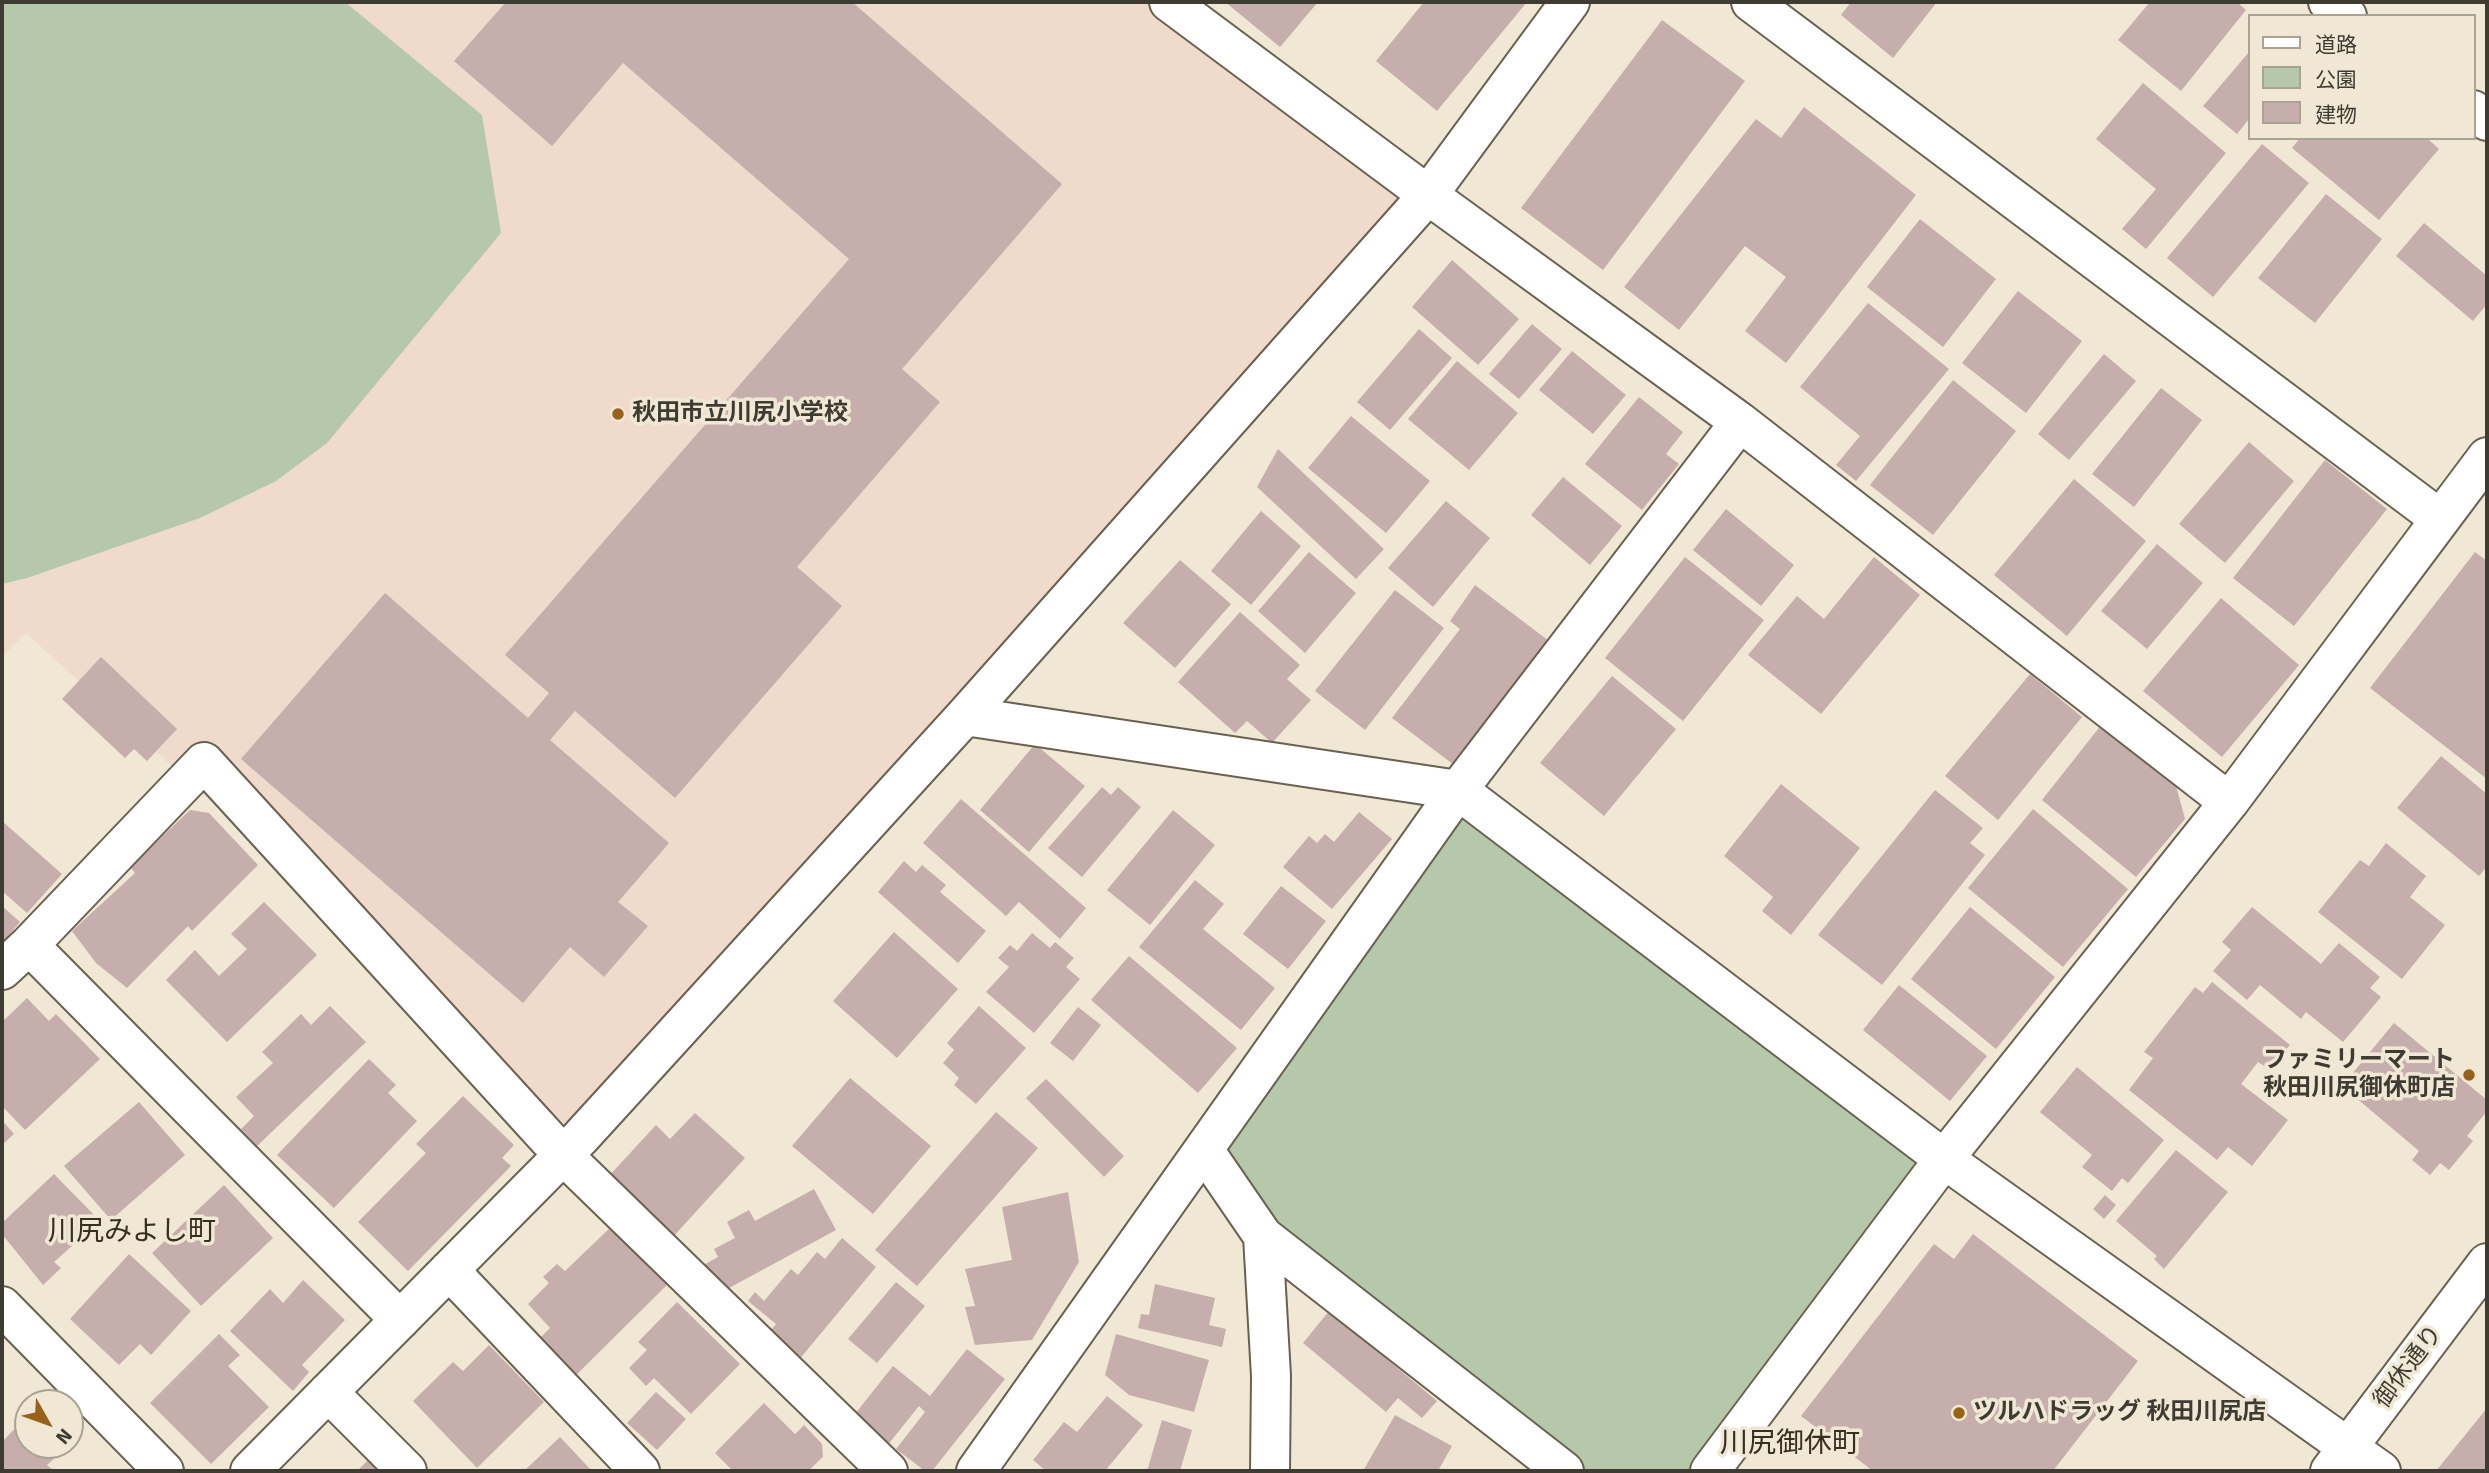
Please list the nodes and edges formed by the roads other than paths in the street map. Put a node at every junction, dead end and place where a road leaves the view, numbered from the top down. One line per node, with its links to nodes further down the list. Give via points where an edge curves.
1 (1169, 2): 6 (street)
2 (1570, 2): 6 (street)
3 (1751, 2): 9 (street)
4 (2328, 2): 5 (street)
5 (2344, 14)
6 (1428, 195): 7 (street); 10 (street)
7 (1740, 422): 11 (street); 12 (street)
8 (2487, 457): 9 (street)
9 (2440, 519): 12 (street)
10 (965, 716): 11 (street); 15 (street)
11 (1458, 790): 14 (street); 16 (street)
12 (2229, 802): 16 (street)
13 (15, 958): 15 (street, via 204,762); 21 (street)
14 (1204, 1150): 17 (street); 29 (street)
15 (563, 1155): 19 (street); 28 (street)
16 (1944, 1158): 23 (street); 32 (street)
17 (1263, 1236): 30 (street); 31 (street)
18 (2487, 1264): 23 (street, 御休通り)
19 (449, 1270): 21 (street); 27 (street)
20 (2, 1306): 24 (street)
21 (400, 1320): 22 (street)
22 (328, 1392): 25 (street); 26 (street)
23 (2340, 1459): 33 (street)
24 (164, 1471)
25 (250, 1471)
26 (407, 1471)
27 (640, 1471)
28 (888, 1471)
29 (976, 1471)
30 (1270, 1471)
31 (1564, 1471)
32 (1710, 1471)
33 (2381, 1471)

